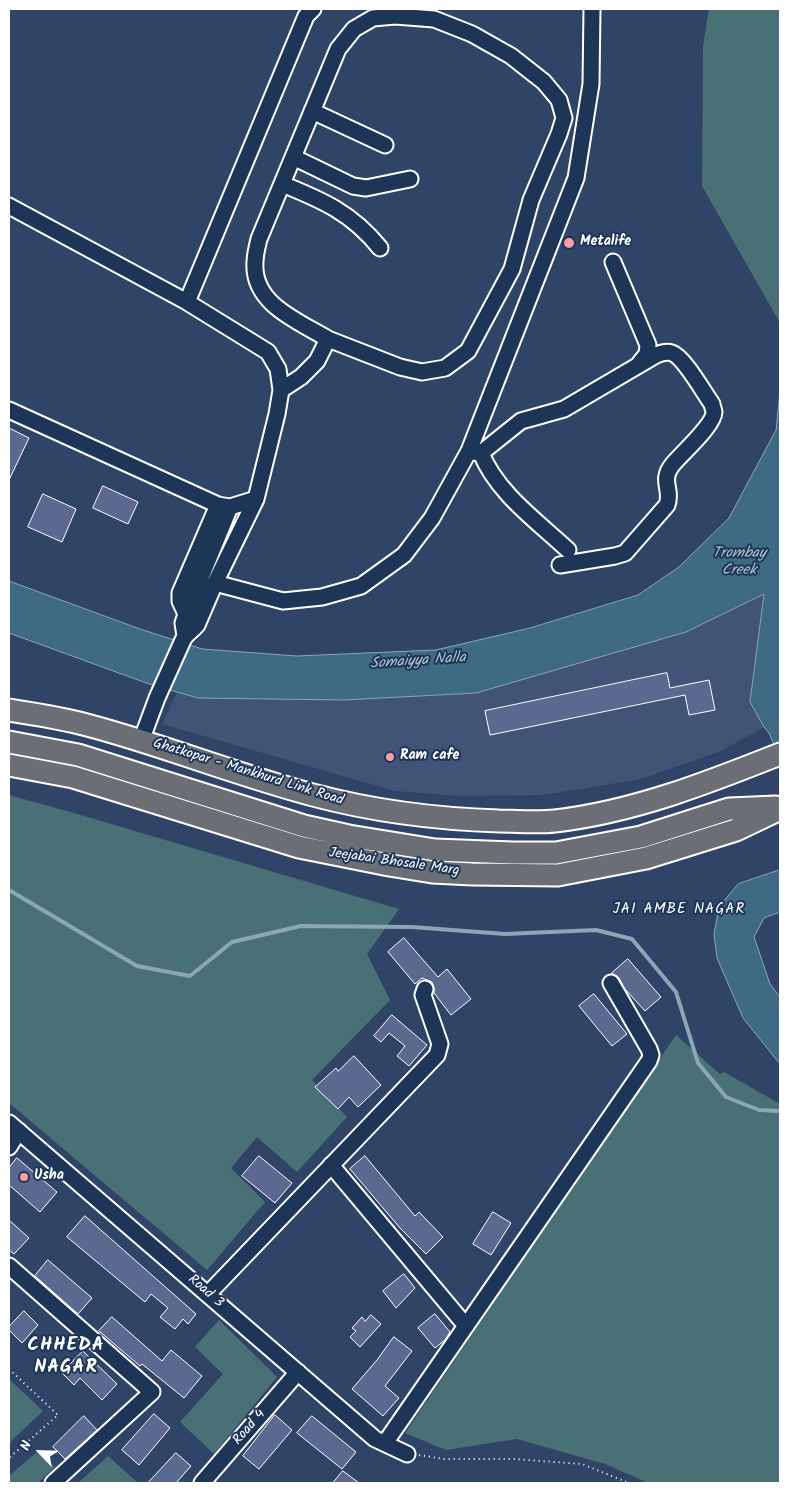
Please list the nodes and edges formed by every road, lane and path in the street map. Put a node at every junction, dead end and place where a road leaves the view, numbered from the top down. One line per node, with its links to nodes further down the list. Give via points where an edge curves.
1 (313, 9): 11 (street, via 306,16)
2 (592, 9): 16 (street, via 591,84 576,178)
3 (312, 111): 4 (street); 5 (street); 12 (street, via 338,50 354,29 373,18 395,16 434,19 472,34 511,56 544,82 559,100 564,118 531,200 512,270 468,352 445,368 422,372)
4 (385, 145)
5 (293, 157): 6 (street, via 354,186 366,188); 7 (street)
6 (410, 179)
7 (282, 184): 9 (street, via 320,199 343,213 366,231); 12 (street, via 259,239 254,264 259,288 273,306)
8 (9, 206): 11 (street)
9 (380, 248)
10 (613, 262): 13 (street, via 648,345 647,354)
11 (187, 302): 14 (street, via 268,352 278,369)
12 (328, 340): 14 (street, via 317,361)
13 (638, 365): 16 (street, via 564,409 522,421); 20 (street, via 663,352 673,353 712,404 711,421 666,474 667,505 625,553)
14 (281, 390): 17 (street)
15 (9, 410): 18 (street)
16 (475, 452): 19 (street, via 510,496); 21 (street, via 404,555 361,586 322,597 283,601)
17 (256, 499): 18 (street); 21 (street)
18 (224, 506): 22 (street, via 183,623)
19 (568, 550)
20 (560, 564)
21 (215, 583): 22 (street, via 197,625)
22 (184, 638): 24 (street)
23 (9, 710): 24 (highway, Ghatkopar - Mankhurd Link Road, via 86,724)
24 (141, 741): 26 (highway, Ghatkopar - Mankhurd Link Road, via 338,801 438,818 485,820 553,821 626,808 719,779)
25 (9, 742): 28 (highway, via 78,755 304,826 435,850 556,853 641,837 729,809)
26 (773, 757)
27 (9, 765): 28 (highway, Jeejabai Bhosale Marg, via 73,777 298,848 432,872 558,875 646,858 736,830)
28 (780, 808)
29 (611, 983): 36 (street, via 649,1049 649,1061)
30 (425, 989): 33 (street, via 423,996 440,1044 437,1055)
31 (14, 1127): 32 (street); 35 (street, Road 3)
32 (9, 1147)
33 (331, 1165): 35 (street); 36 (street)
34 (9, 1266): 42 (street, via 152,1392)
35 (208, 1294): 38 (street, Road 3)
36 (466, 1326): 39 (street)
37 (9, 1369): 41 (path, via 58,1415)
38 (298, 1372): 39 (street, Road 3); 43 (street, Road 4)
39 (385, 1443): 40 (street, Road 3)
40 (407, 1454): 44 (path, via 444,1459 582,1464)
41 (9, 1458)
42 (53, 1483)
43 (202, 1483)
44 (629, 1483)

